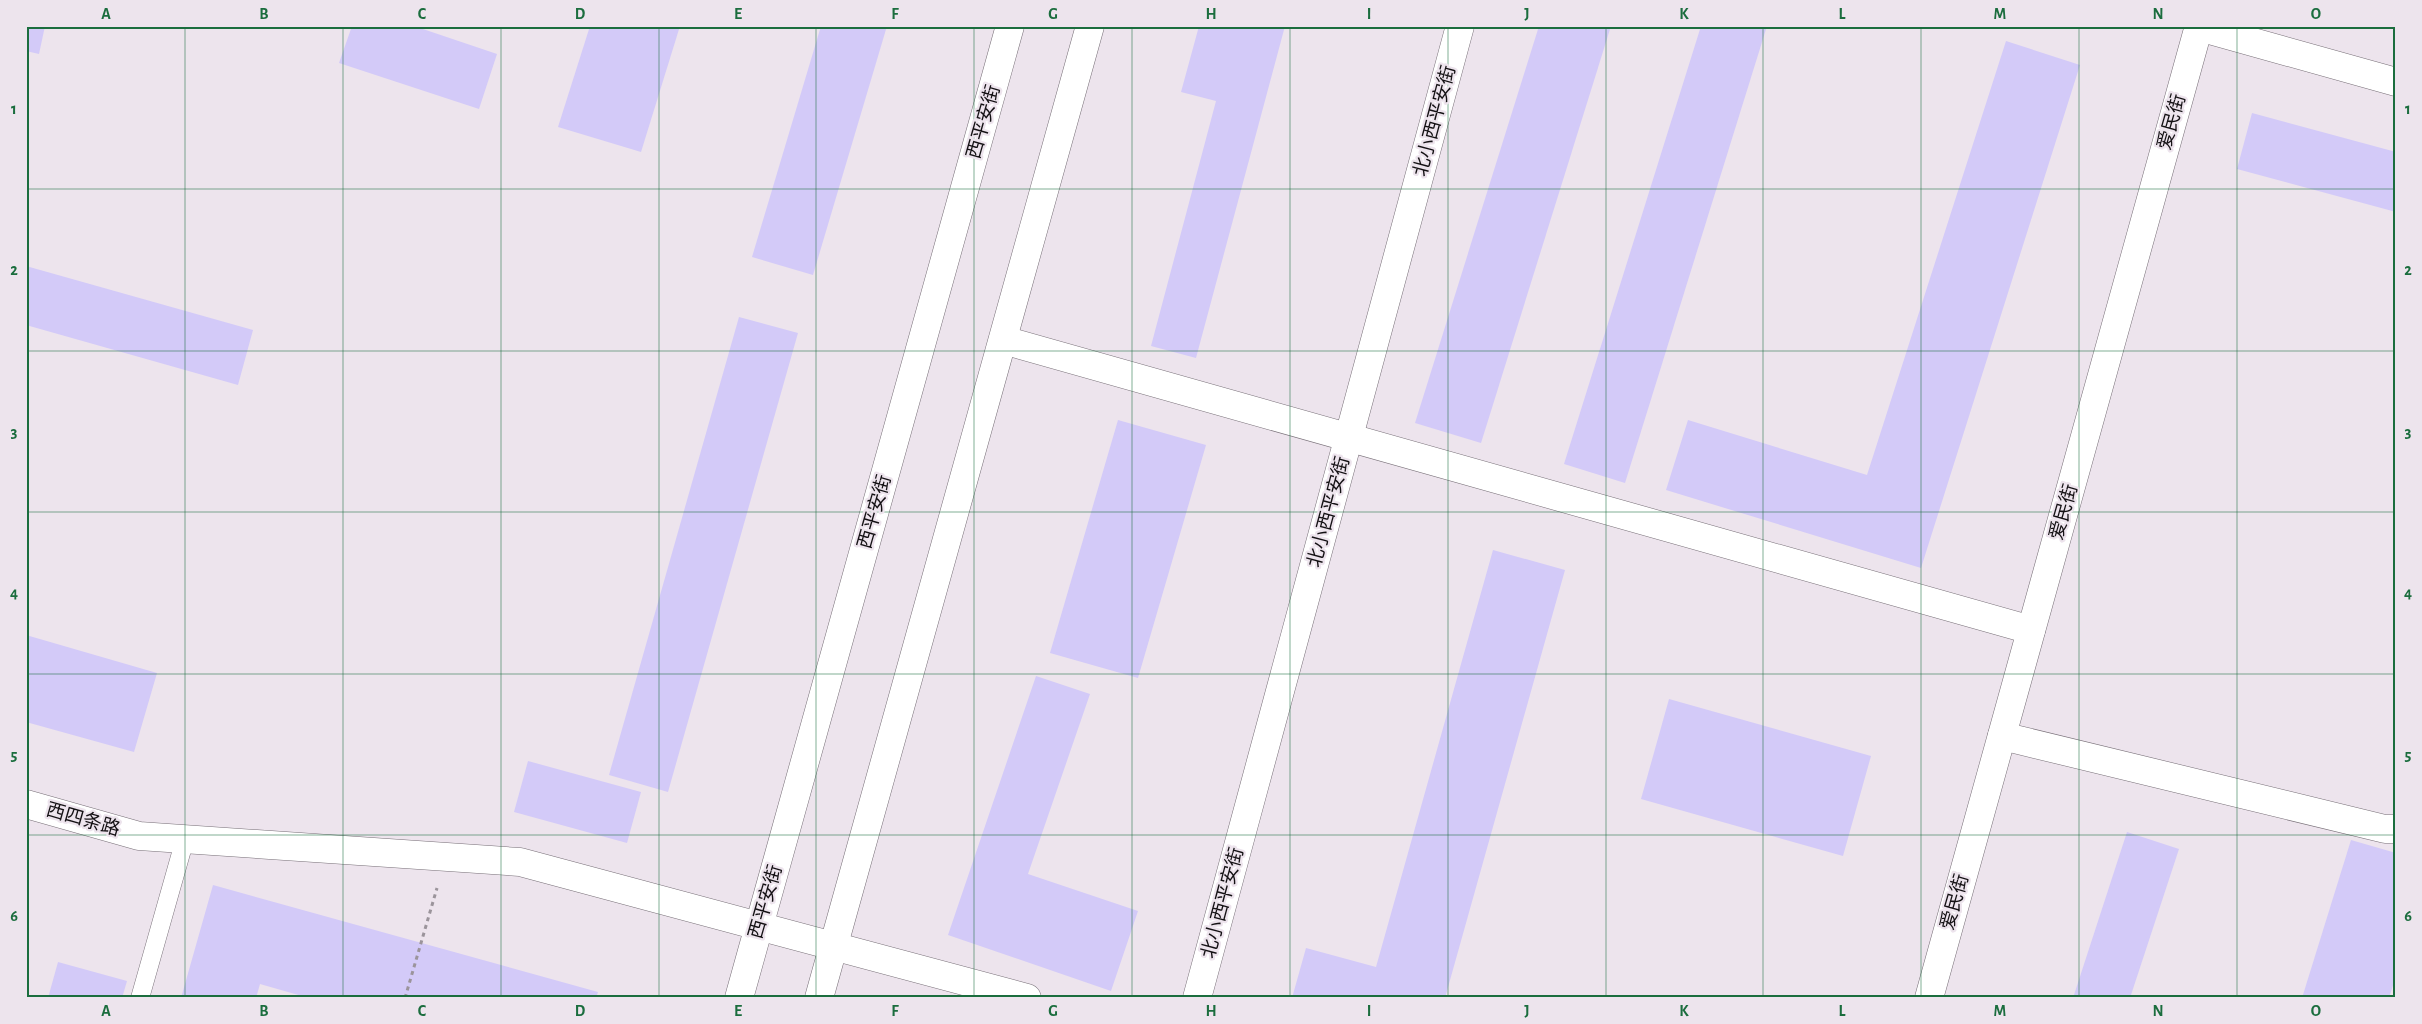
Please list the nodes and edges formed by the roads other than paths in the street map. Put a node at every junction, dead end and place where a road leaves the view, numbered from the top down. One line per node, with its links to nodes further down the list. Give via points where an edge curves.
1 (1010, 26): 13 (street, 西平安街)
2 (1090, 26): 6 (street)
3 (1460, 26): 7 (street, 北小西平安街)
4 (2199, 26): 5 (street); 8 (street, 爱民街)
5 (2396, 82)
6 (1003, 340): 7 (street); 14 (street)
7 (1349, 438): 8 (street); 19 (street, 北小西平安街)
8 (2031, 630): 9 (street, 爱民街)
9 (2002, 736): 11 (street); 20 (street, 爱民街)
10 (26, 804): 12 (street, 西四条路, via 139,836)
11 (2396, 829)
12 (185, 839): 13 (street, 西四条路, via 520,862); 15 (lane)
13 (760, 926): 14 (street, 西四条路); 16 (street, 西平安街)
14 (834, 946): 17 (street); 18 (street, 西四条路)
15 (140, 998)
16 (739, 998)
17 (819, 998)
18 (1027, 998)
19 (1197, 998)
20 (1929, 998)

